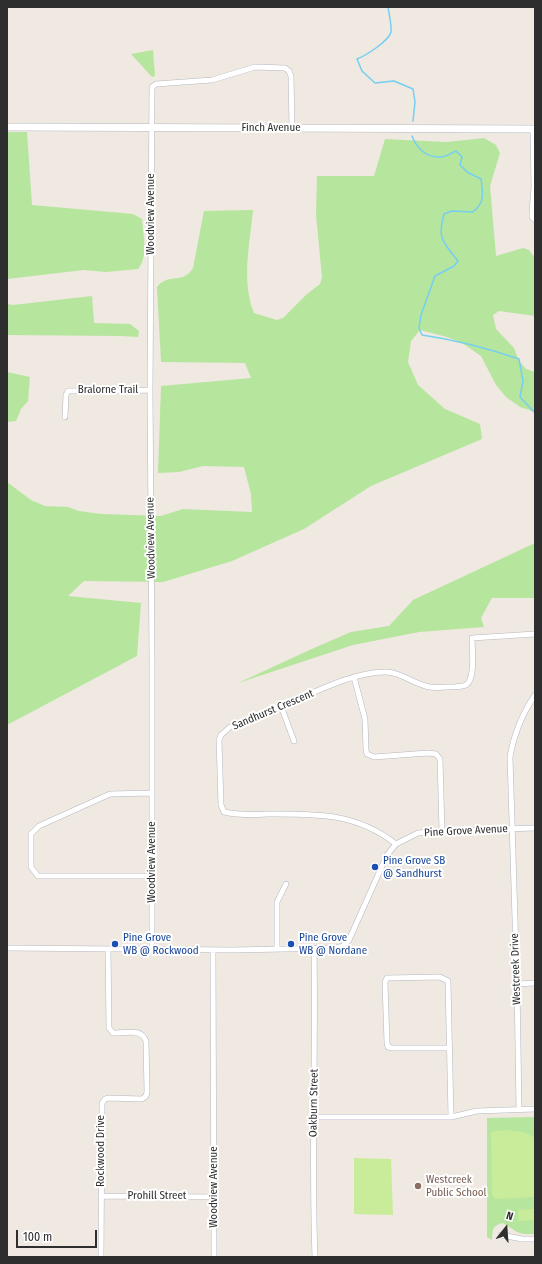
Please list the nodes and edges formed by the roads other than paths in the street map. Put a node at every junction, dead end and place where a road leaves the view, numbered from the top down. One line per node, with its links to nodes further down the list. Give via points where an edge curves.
1 (7, 127): 2 (street, Finch Avenue)
2 (152, 128): 3 (street, Finch Avenue); 3 (street, Woodview Avenue, via 151,91 156,84 212,80 246,69 267,66 285,68 292,76); 6 (street, Woodview Avenue)
3 (292, 128): 4 (street, Finch Avenue)
4 (534, 129): 5 (street, via 532,217)
5 (535, 220)
6 (150, 390): 7 (street, Bralorne Trail, via 68,390); 13 (street, Woodview Avenue)
7 (66, 417)
8 (535, 634): 9 (street, Sandhurst Crescent, via 472,638 473,666 470,680 461,686 430,688 399,674 388,672)
9 (354, 677): 11 (street, Sandhurst Crescent); 16 (street, via 365,719 368,754 374,757 428,753 436,754 440,759)
10 (535, 695): 15 (street, via 521,720 510,757)
11 (281, 706): 12 (street); 17 (street, Sandhurst Crescent, via 230,727 221,735 220,806 224,812 338,817 365,826)
12 (294, 742)
13 (152, 793): 18 (street, Woodview Avenue); 18 (street, via 110,794 39,826 31,834 31,867 38,876)
14 (535, 828): 15 (street, Pine Grove Avenue)
15 (512, 829): 16 (street, Pine Grove Avenue); 27 (street, Westcreek Drive)
16 (442, 831): 17 (street, Pine Grove Avenue, via 418,833)
17 (396, 844): 24 (street, Pine Grove Avenue, via 387,855 349,940 344,946)
18 (152, 876): 22 (street, Woodview Avenue)
19 (286, 884): 23 (street, via 277,902)
20 (7, 948): 21 (street, Pine Grove Avenue)
21 (108, 949): 22 (street, Pine Grove Avenue); 33 (street, Rockwood Drive, via 109,1028 113,1032 139,1032 144,1035 147,1092 142,1099 108,1098 102,1103)
22 (152, 949): 25 (street, Pine Grove Avenue)
23 (277, 949): 24 (street, Pine Grove Avenue); 25 (street, Pine Grove Avenue)
24 (314, 949): 31 (street, Oakburn Street)
25 (213, 950): 34 (street, Woodview Avenue)
26 (535, 983): 27 (street)
27 (517, 984): 30 (street, Westcreek Drive)
28 (449, 1048): 28 (street, via 448,980 440,977 387,978 384,982 388,1047); 32 (street)
29 (535, 1109): 30 (street)
30 (519, 1110): 32 (street, via 477,1111)
31 (314, 1117): 32 (street); 39 (street, Oakburn Street)
32 (451, 1117)
33 (101, 1196): 34 (street, Prohill Street); 37 (street, Rockwood Drive)
34 (214, 1196): 38 (street, Woodview Avenue)
35 (501, 1235): 36 (street)
36 (535, 1238)
37 (101, 1257)
38 (214, 1257)
39 (315, 1257)

